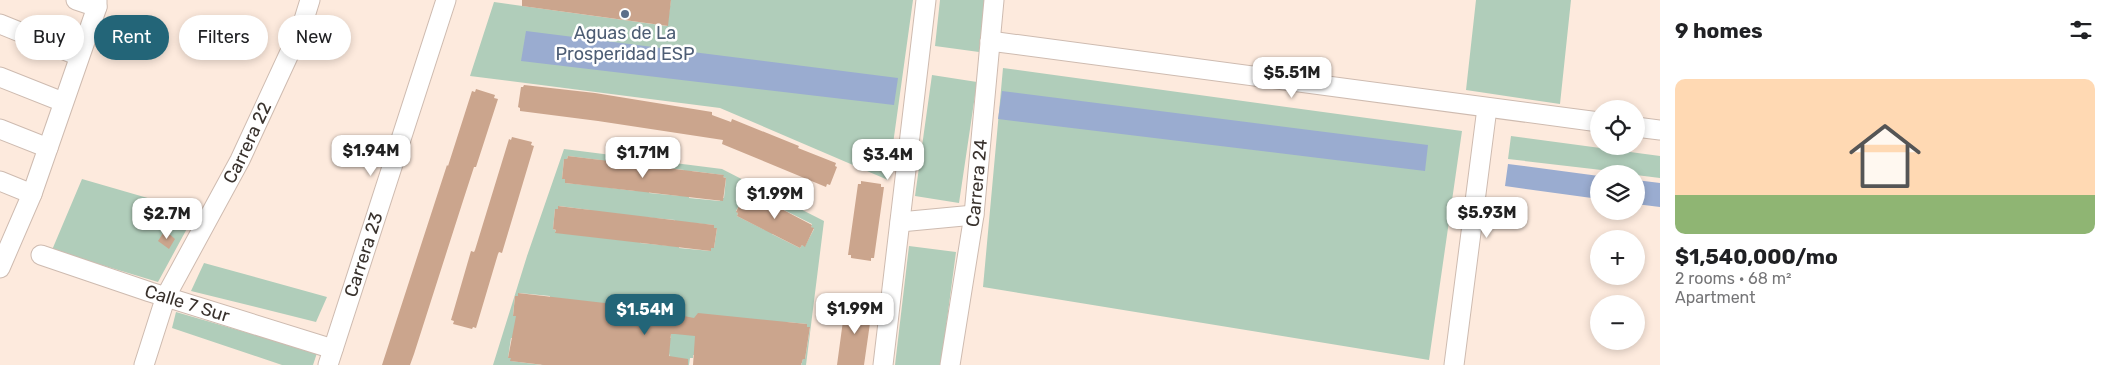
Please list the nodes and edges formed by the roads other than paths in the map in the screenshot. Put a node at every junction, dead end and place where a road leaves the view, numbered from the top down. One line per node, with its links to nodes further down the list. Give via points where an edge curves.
1 (76, 0): 6 (street)
2 (310, 0): 27 (street, Carrera 22, via 302,26 240,160)
3 (446, 0): 28 (street, Carrera 23)
4 (926, 0): 23 (street)
5 (994, 0): 9 (street, Carrera 24)
6 (97, 4): 10 (street)
7 (0, 24): 8 (street)
8 (15, 30)
9 (990, 41): 14 (street); 22 (street, Carrera 24)
10 (84, 42)
11 (78, 60): 13 (street)
12 (0, 77): 13 (street)
13 (63, 102): 19 (street)
14 (1488, 108): 15 (street); 32 (street)
15 (1590, 121)
16 (1645, 128): 18 (street)
17 (0, 129): 19 (street)
18 (1660, 130)
19 (48, 148): 21 (street)
20 (0, 181): 21 (street)
21 (32, 194): 24 (street)
22 (974, 215): 23 (street); 31 (street, Carrera 24)
23 (900, 222): 30 (street)
24 (5, 243): 26 (street)
25 (41, 255): 27 (street, Calle 7 Sur)
26 (0, 268)
27 (166, 296): 28 (street, Calle 7 Sur); 29 (street, Carrera 22)
28 (330, 357)
29 (144, 365)
30 (883, 365)
31 (950, 365)
32 (1454, 365)

